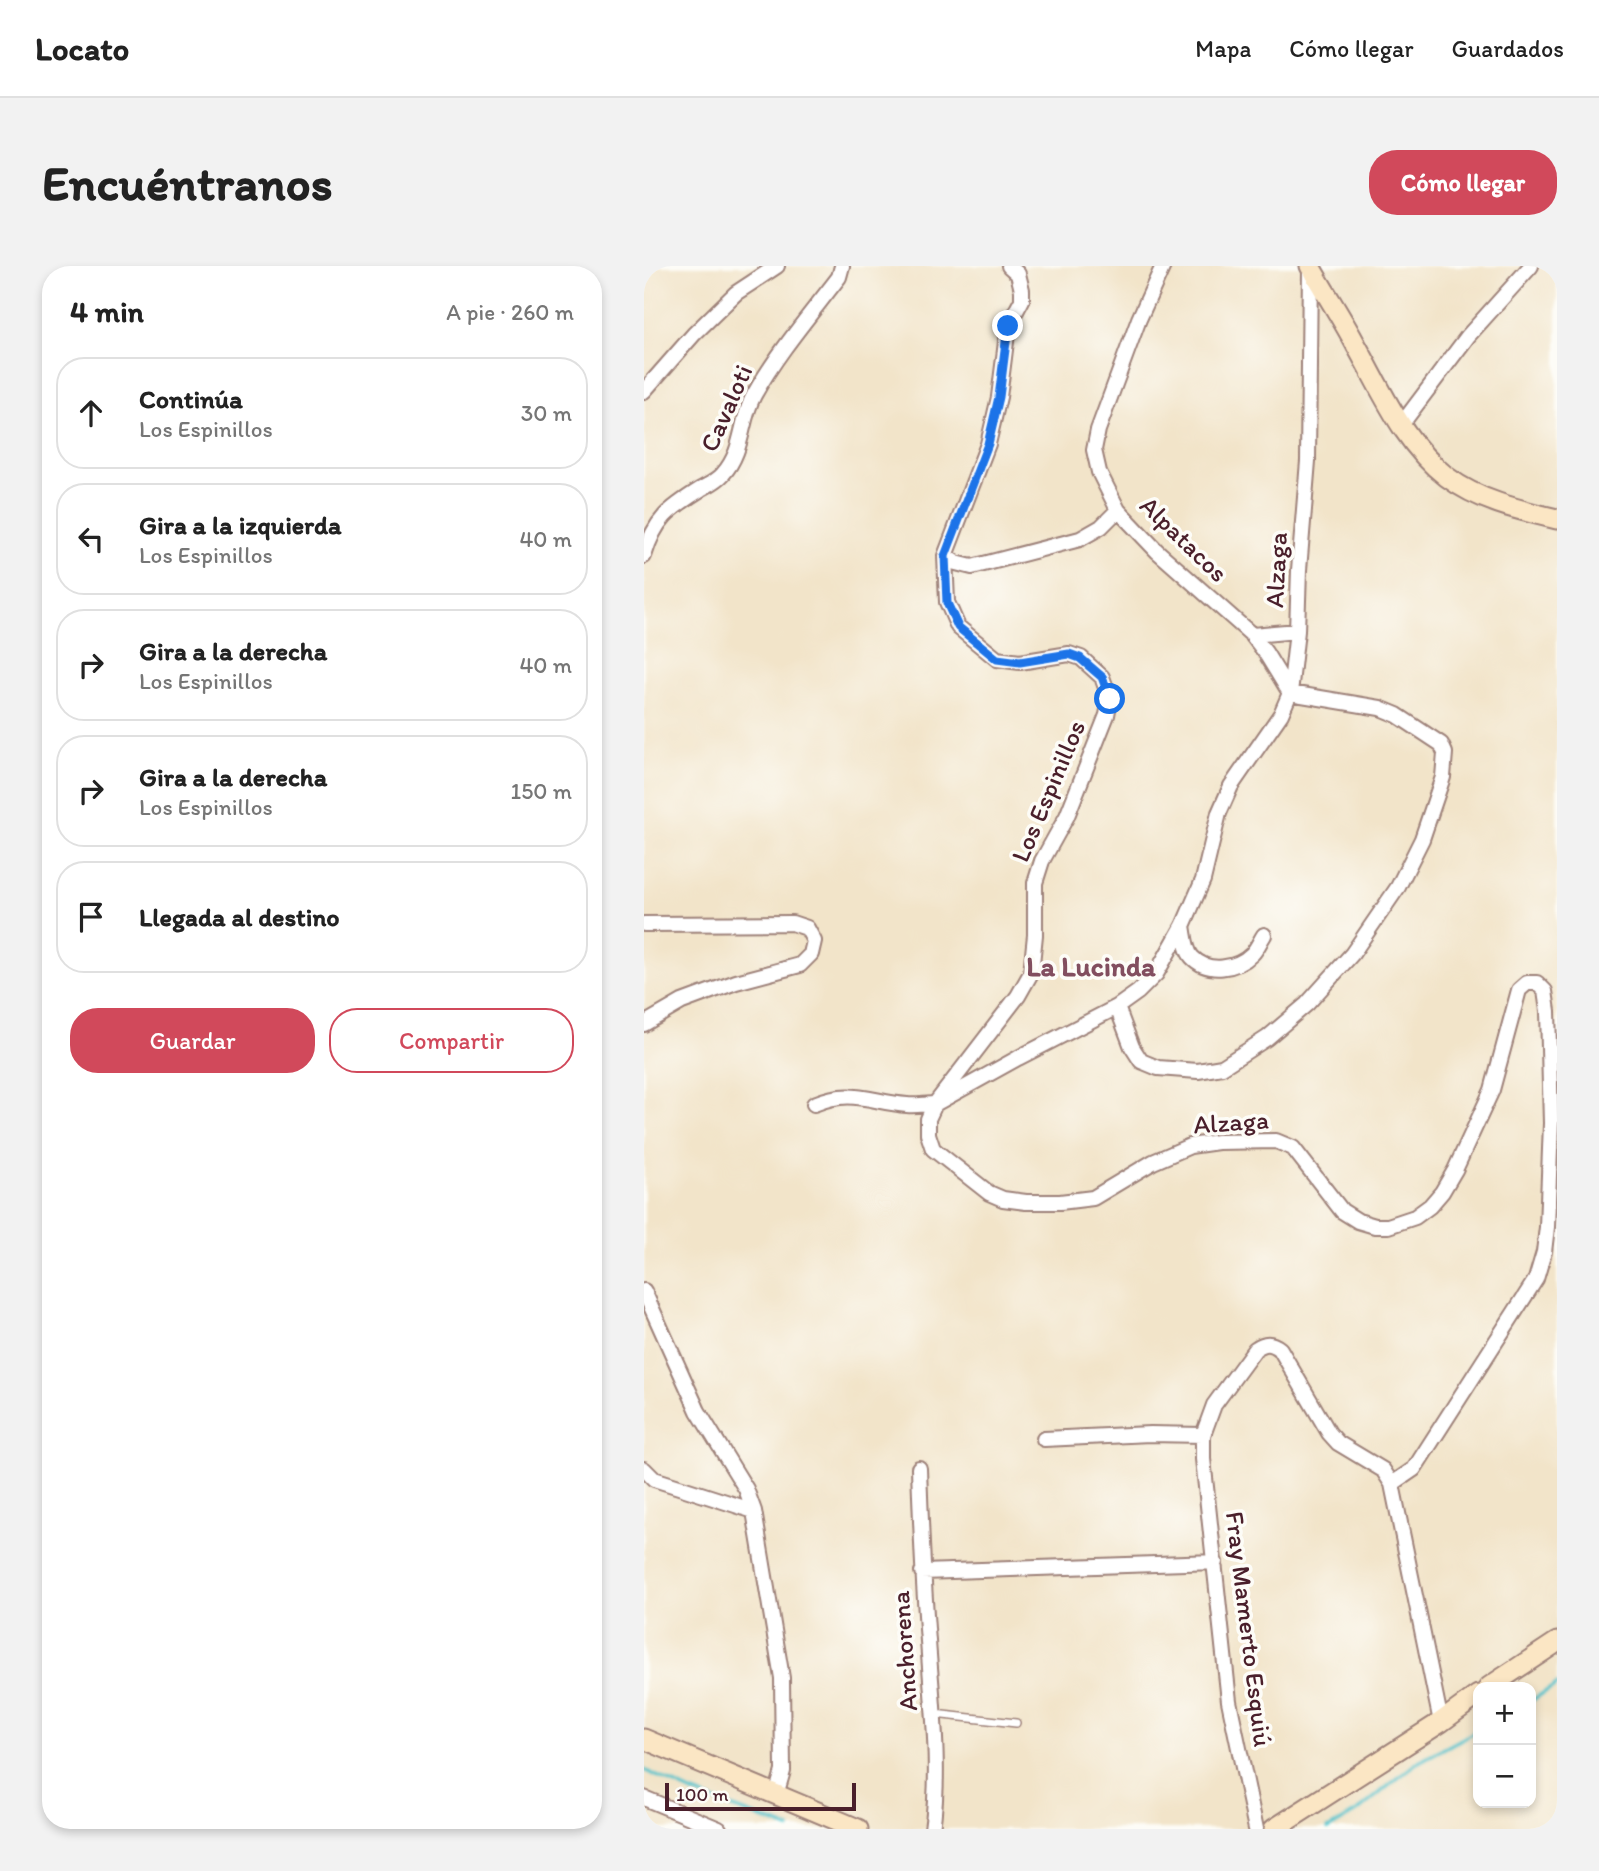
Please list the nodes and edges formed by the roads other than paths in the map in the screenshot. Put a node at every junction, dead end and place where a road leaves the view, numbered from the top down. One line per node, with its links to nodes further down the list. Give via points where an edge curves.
1 (776, 266): 7 (street, via 736,293)
2 (842, 266): 11 (street, Cavaloti, via 839,277 752,398 731,464 720,478 660,519)
3 (1009, 266): 12 (street, Los Espinillos, via 1018,274 1022,300 1008,326 988,444)
4 (1163, 266): 9 (street, Alpatacos, via 1139,319 1094,450 1099,472)
5 (1310, 266): 8 (main road); 13 (street, Alzaga, via 1308,461)
6 (1531, 266): 8 (street, via 1468,336)
7 (644, 391)
8 (1401, 425): 10 (main road, via 1429,461 1468,491)
9 (1118, 510): 12 (street, via 1080,539 1020,555 972,567); 14 (street, Alpatacos)
10 (1557, 519)
11 (644, 556)
12 (945, 556): 22 (street, Los Espinillos, via 947,603 958,627 975,643 997,659 1020,662 1069,654 1080,658 1102,677 1110,699 1068,816 1035,883 1031,973)
13 (1297, 631): 14 (street); 15 (street, Alzaga)
14 (1252, 635): 15 (street, Alpatacos)
15 (1290, 693): 17 (street, Alzaga, via 1281,714 1231,786 1219,813 1203,880); 19 (street, via 1380,708 1441,744 1443,777 1435,806 1398,887 1352,954 1307,1004 1222,1067 1198,1072 1158,1068 1141,1061)
16 (644, 924): 20 (street, via 792,923 807,929 814,940 811,954 800,965 682,1002)
17 (1183, 926): 18 (street, via 1191,957 1214,968 1238,964); 19 (street, Alzaga, via 1156,974)
18 (1264, 935)
19 (1117, 1007): 22 (street, Alzaga)
20 (644, 1024)
21 (814, 1104): 22 (street, via 833,1096 858,1096 907,1105)
22 (935, 1104): 28 (street, Alzaga, via 928,1119 933,1149 1003,1199 1060,1202 1093,1198 1190,1146 1276,1141 1293,1148 1342,1211 1358,1221 1388,1226 1415,1217 1442,1192 1492,1090 1518,990 1537,983 1548,1001 1551,1122 1547,1227 1536,1279 1414,1469)
23 (644, 1290): 29 (street, via 698,1411 746,1489)
24 (1203, 1435): 25 (street); 28 (street, via 1214,1405 1255,1349 1273,1344 1329,1433 1383,1470); 30 (street, Fray Mamerto Esquiú)
25 (1044, 1439)
26 (919, 1468): 31 (street, Anchorena)
27 (644, 1469): 29 (street, via 654,1479)
28 (1392, 1484): 36 (street)
29 (754, 1511): 39 (street, via 782,1678 783,1771)
30 (1215, 1562): 31 (street); 44 (street, Fray Mamerto Esquiú, via 1229,1701)
31 (922, 1572): 35 (street, Anchorena)
32 (1557, 1642): 33 (main road)
33 (1497, 1682)
34 (1473, 1699): 36 (main road)
35 (934, 1714): 37 (lane); 43 (street, Anchorena)
36 (1441, 1722): 45 (main road)
37 (1016, 1723)
38 (644, 1739): 39 (main road)
39 (776, 1795): 42 (main road)
40 (644, 1798): 41 (street)
41 (710, 1827)
42 (858, 1829)
43 (932, 1829)
44 (1256, 1829)
45 (1274, 1829)

